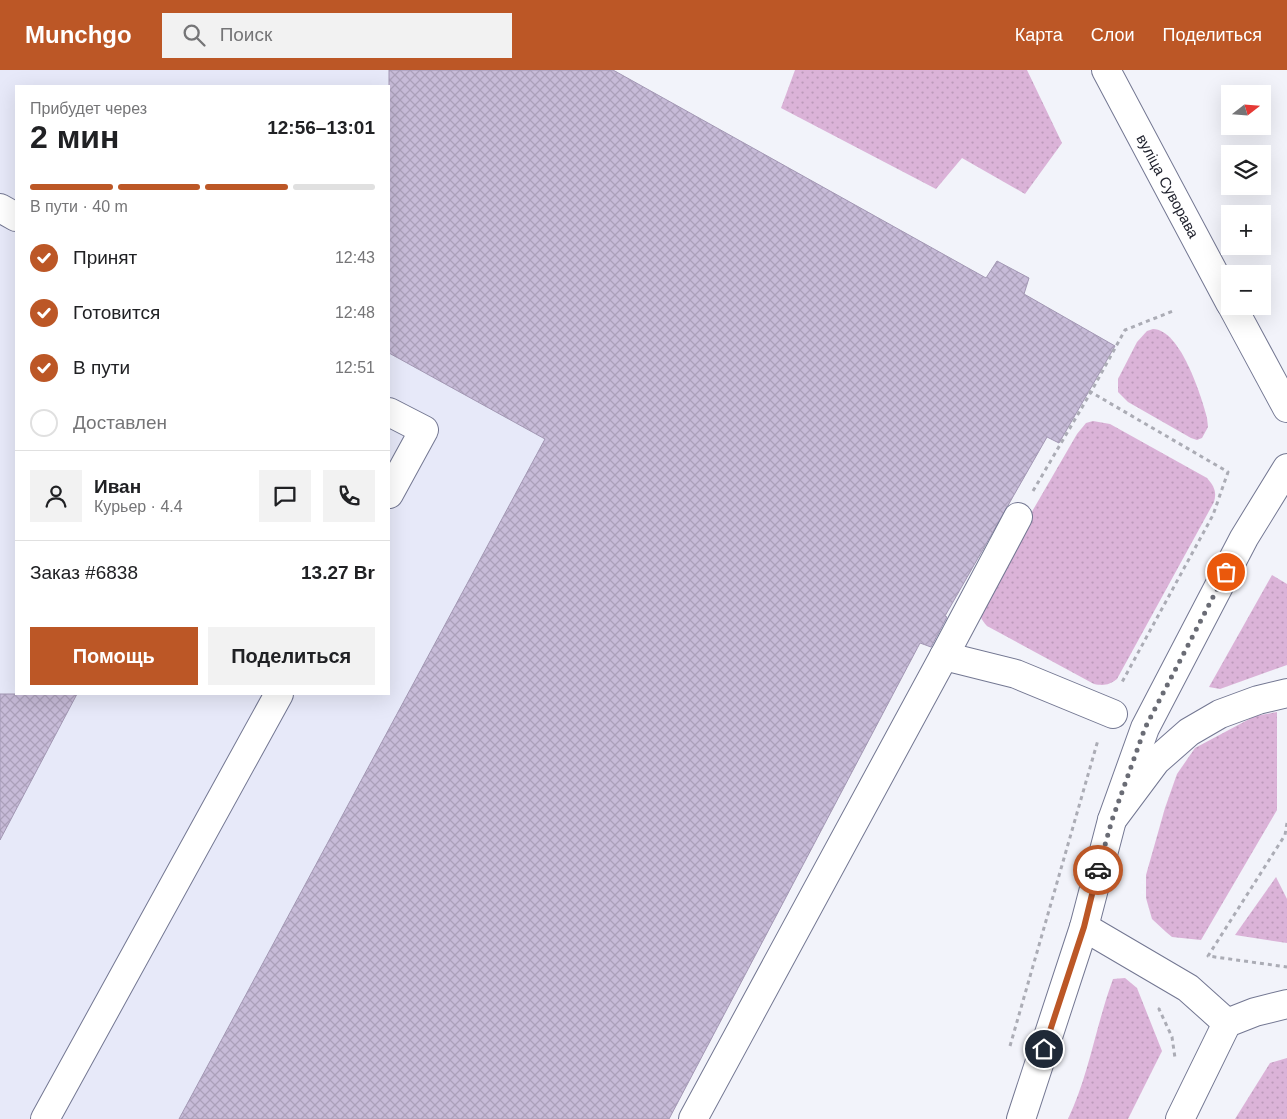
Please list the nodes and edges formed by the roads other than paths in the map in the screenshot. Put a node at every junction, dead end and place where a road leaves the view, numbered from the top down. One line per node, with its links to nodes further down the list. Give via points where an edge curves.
1 (1106, 70): 4 (street, вуліца Суворава)
2 (0, 208): 3 (street)
3 (15, 216)
4 (1221, 286)
5 (1237, 315): 6 (street)
6 (1287, 408)
7 (390, 413): 9 (street, via 424,430)
8 (1287, 468): 15 (street, via 1244,538 1145,728)
9 (390, 492)
10 (1018, 517): 11 (street)
11 (944, 656): 14 (street, via 1016,674); 20 (street)
12 (1287, 693): 15 (street, via 1220,714 1189,732 1156,761)
13 (278, 695): 19 (street)
14 (1113, 714)
15 (1112, 820): 16 (street)
16 (1084, 927): 18 (street, via 1188,988); 21 (street)
17 (1287, 1004): 18 (street)
18 (1227, 1023): 22 (street)
19 (45, 1119)
20 (693, 1119)
21 (1020, 1119)
22 (1180, 1119)

